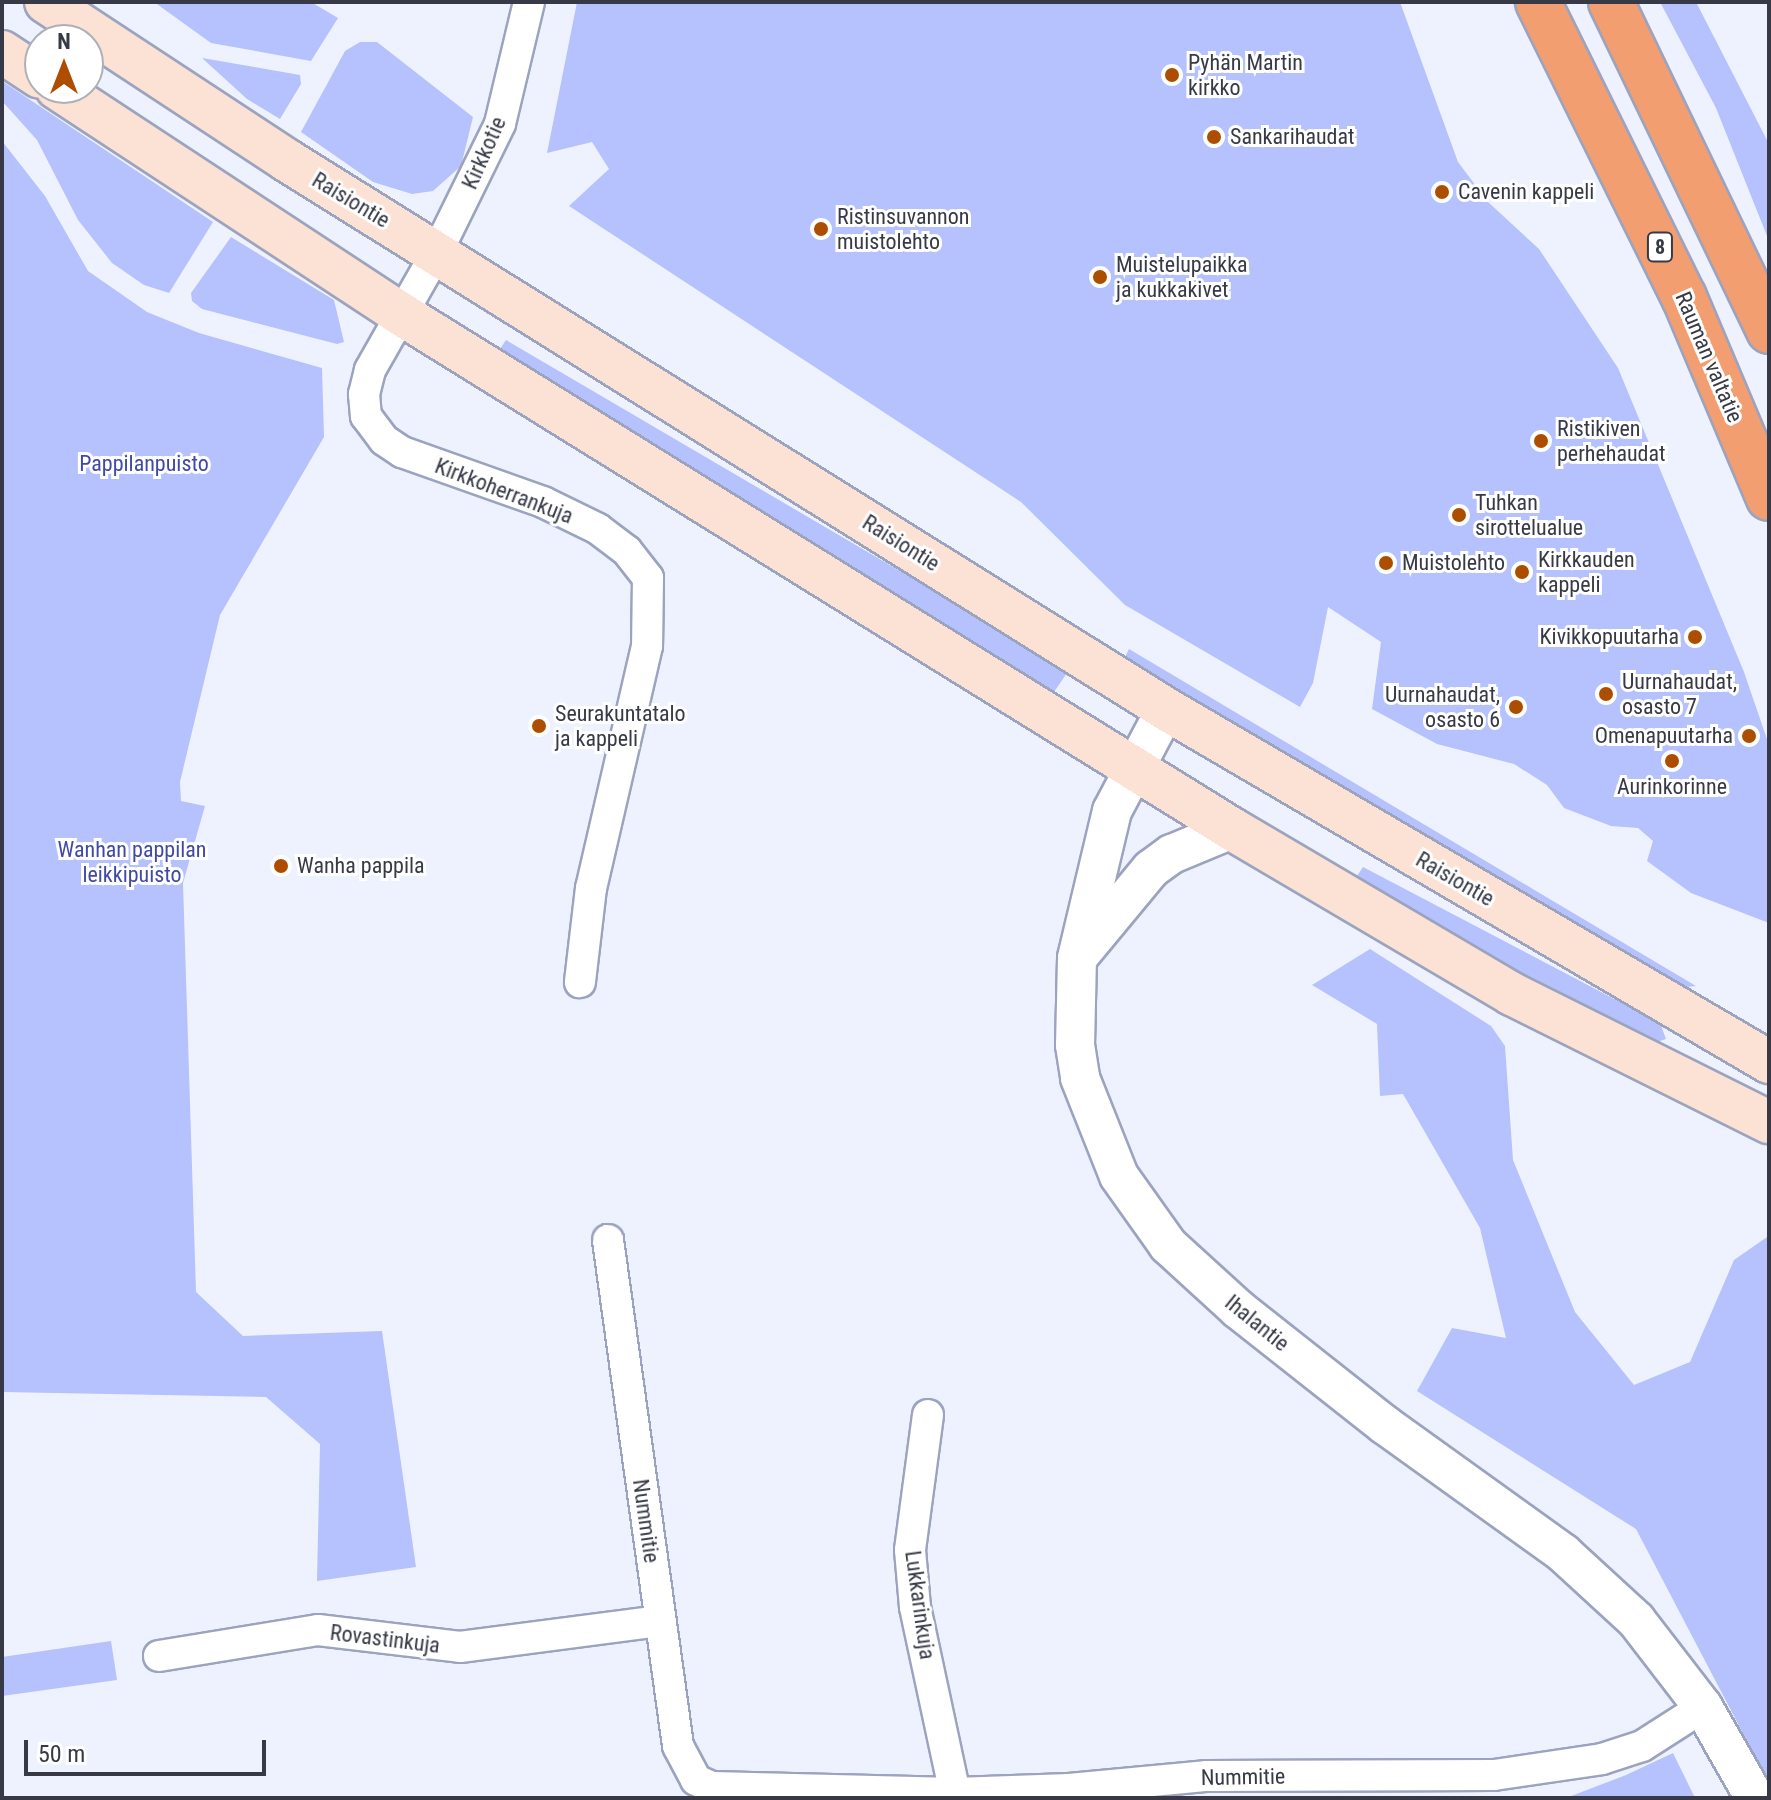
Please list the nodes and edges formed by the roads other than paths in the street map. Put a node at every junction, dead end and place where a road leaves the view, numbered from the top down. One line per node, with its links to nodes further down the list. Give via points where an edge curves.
1 (46, 2): 8 (main road, Raisiontie)
2 (529, 2): 8 (street, Kirkkotie, via 500,124)
3 (1538, 2): 11 (highway, Rauman valtatie / 8, via 1684,297)
4 (1611, 2): 10 (highway)
5 (2, 52): 6 (main road)
6 (24, 66)
7 (81, 104): 9 (main road)
8 (437, 252): 9 (street, Kirkkoherrankuja); 12 (main road, Raisiontie)
9 (401, 314): 13 (main road); 16 (street, Kirkkoherrankuja, via 370,370 364,394 366,416 384,440 402,452 543,502 598,529 627,551 648,578 647,646 591,888)
10 (1769, 331)
11 (1769, 498)
12 (1166, 709): 13 (street, Ihalantie); 17 (main road, Raisiontie)
13 (1131, 767): 14 (main road); 15 (street, Ihalantie, via 1094,870)
14 (1232, 829): 15 (street, via 1195,842 1151,869); 18 (main road, via 1512,994)
15 (1077, 958): 23 (street, Ihalantie, via 1075,1045 1090,1111 1119,1176 1168,1245 1238,1309 1373,1415 1586,1573 1673,1661)
16 (580, 982)
17 (1769, 1062)
18 (1769, 1122)
19 (608, 1240): 21 (street, Nummitie)
20 (928, 1415): 24 (street, Lukkarinkuja, via 910,1550 915,1607)
21 (660, 1621): 22 (street, Rovastinkuja, via 460,1647 318,1630); 25 (street, Nummitie, via 678,1746 696,1780 734,1790)
22 (159, 1656)
23 (1703, 1707): 24 (street, Nummitie, via 1642,1746 1561,1767 1413,1779 1207,1776); 26 (street, Ihalantie)
24 (955, 1793): 25 (street, Nummitie)
25 (829, 1795)
26 (1755, 1798)

